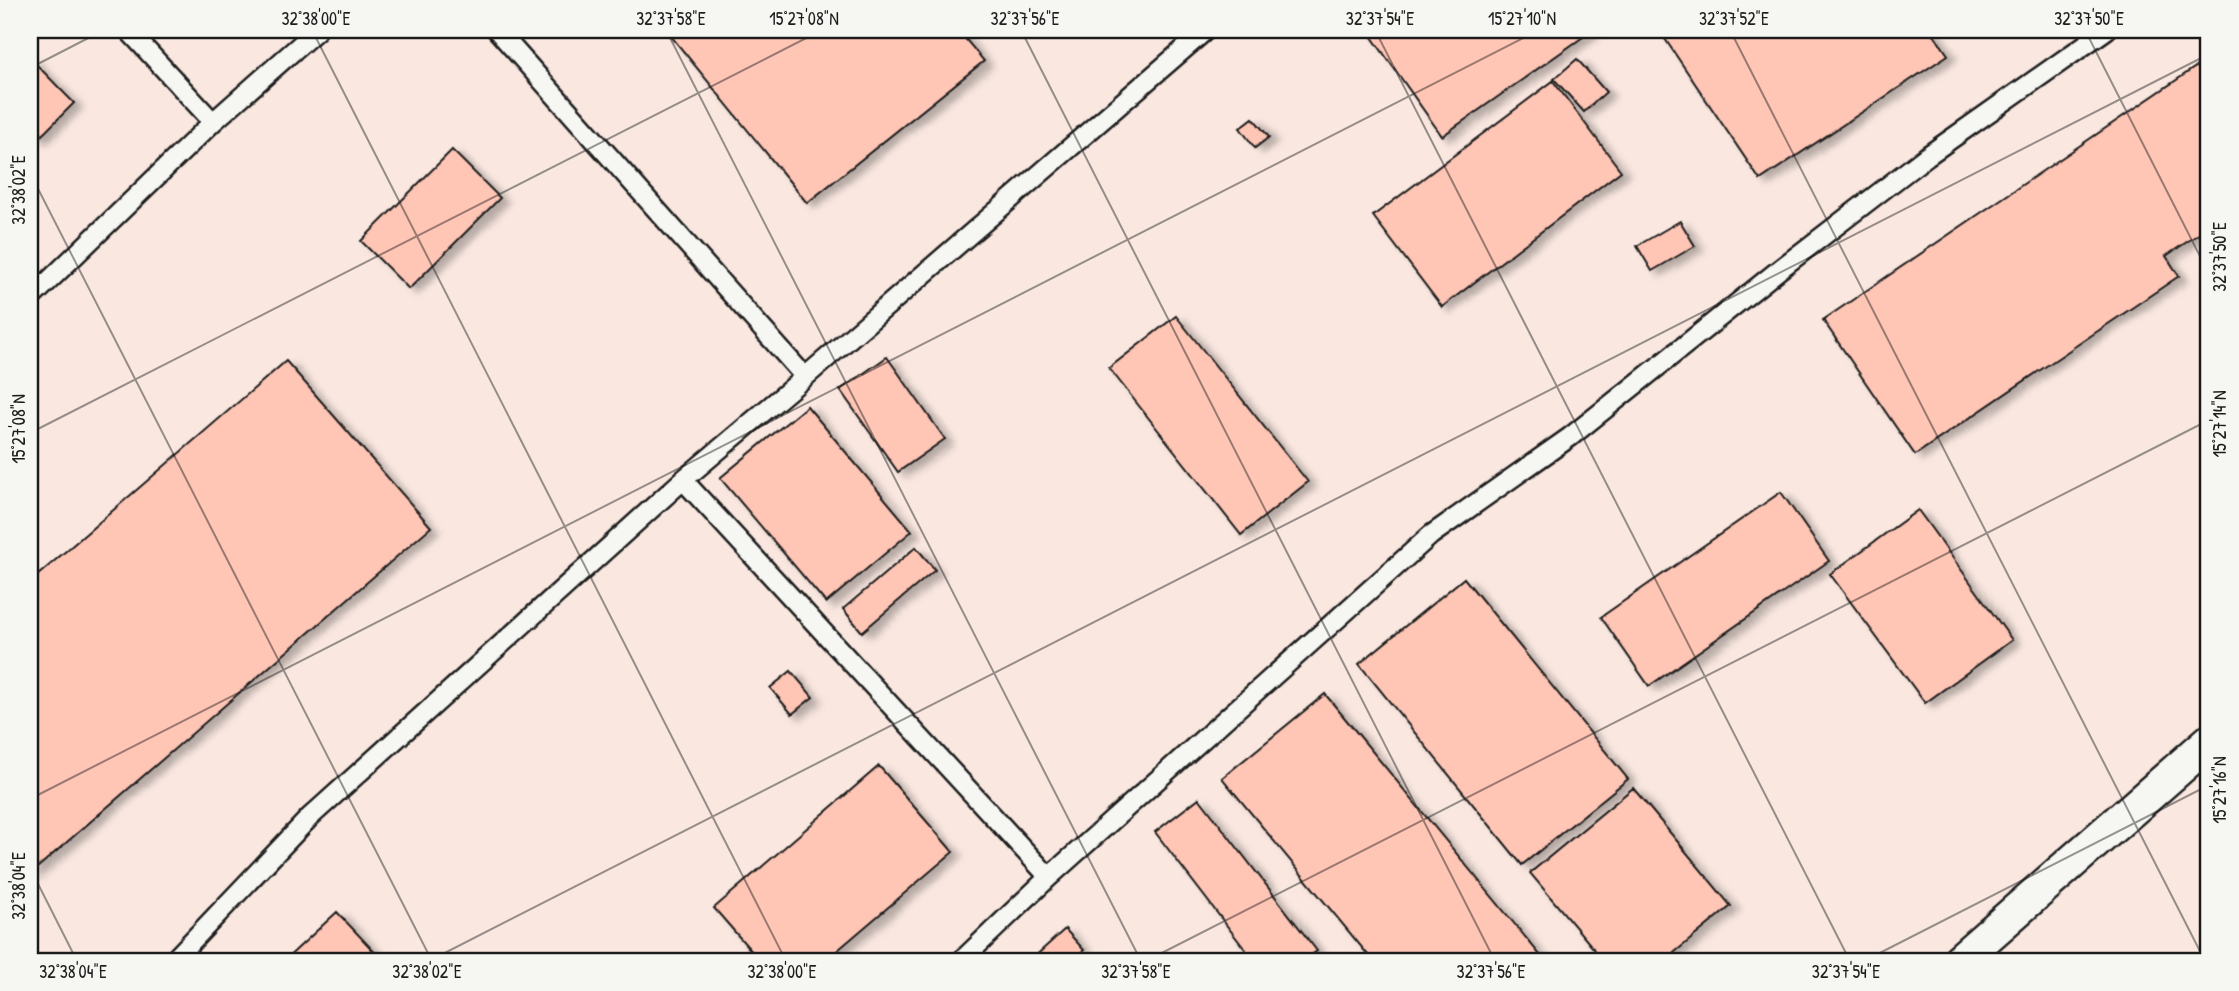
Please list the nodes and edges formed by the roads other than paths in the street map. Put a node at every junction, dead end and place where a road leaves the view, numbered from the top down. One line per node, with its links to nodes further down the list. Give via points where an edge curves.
1 (128, 30): 6 (lane)
2 (317, 30): 6 (lane)
3 (497, 30): 8 (lane)
4 (1206, 30): 8 (lane)
5 (2106, 30): 11 (lane, via 1927,156 1580,429 1431,535)
6 (213, 122): 7 (lane)
7 (30, 299)
8 (805, 377): 9 (lane)
9 (683, 480): 11 (lane); 12 (lane, via 310,817)
10 (2209, 743): 14 (street)
11 (1049, 877): 13 (lane)
12 (173, 961)
13 (961, 961)
14 (1959, 961)

